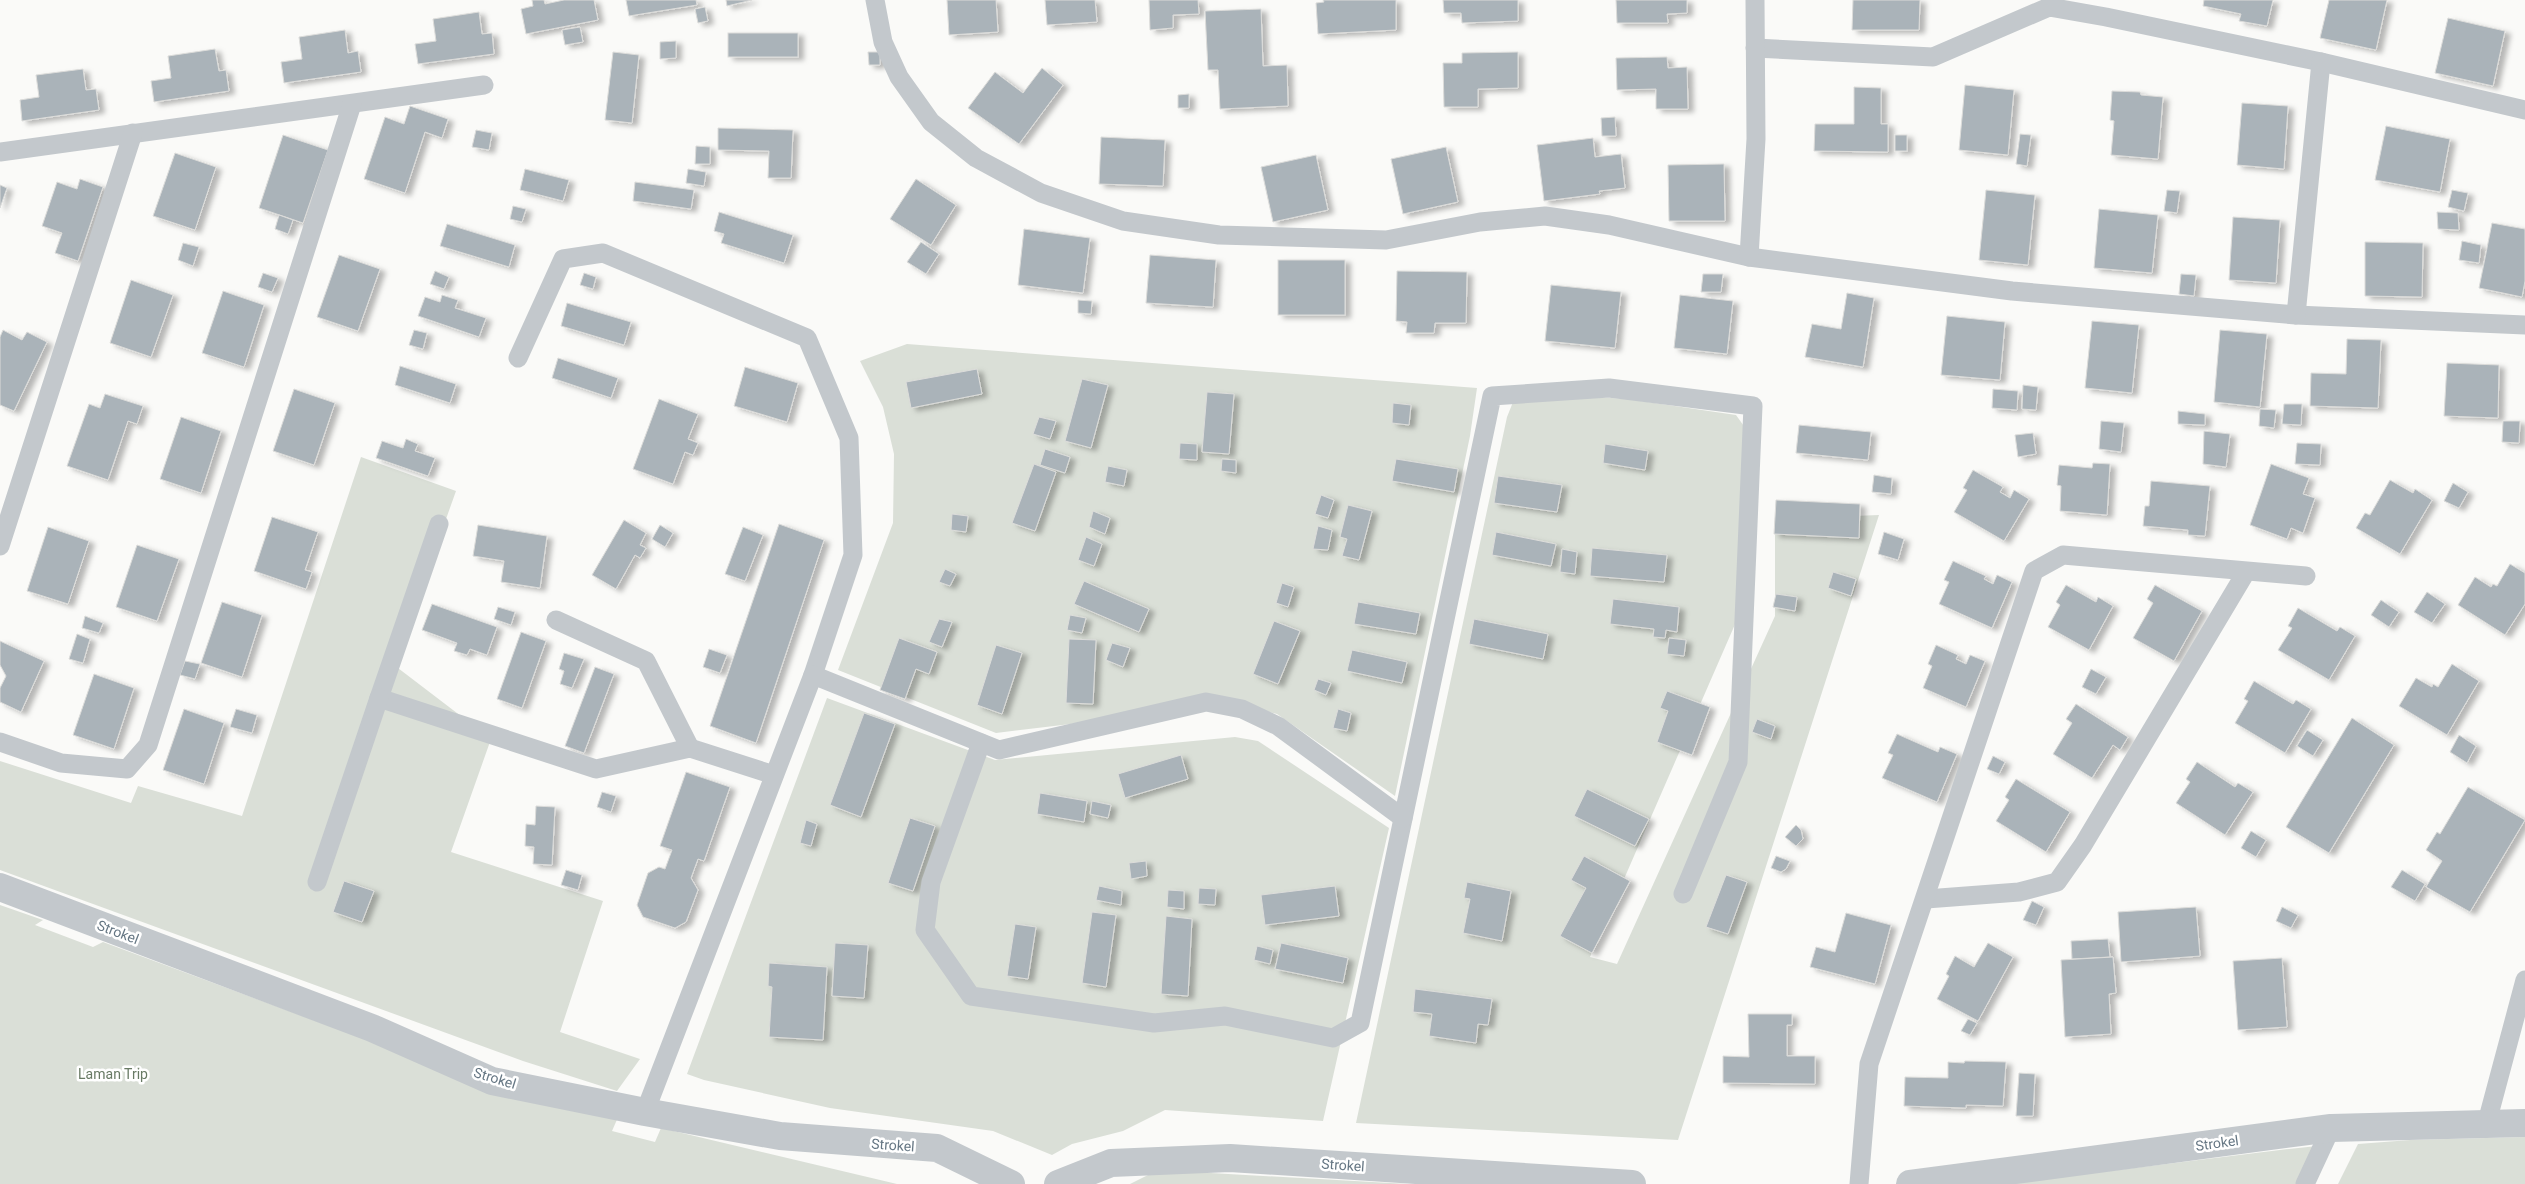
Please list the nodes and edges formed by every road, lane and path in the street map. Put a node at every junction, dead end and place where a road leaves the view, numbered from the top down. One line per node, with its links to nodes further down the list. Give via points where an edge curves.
1 (875, 0): 10 (lane, via 883,42 899,77 931,122 976,158 1041,193 1123,221 1218,235 1386,240 1480,222 1545,216 1609,225)
2 (1755, 0): 3 (lane)
3 (1755, 48): 4 (lane, via 1932,57 2049,7); 10 (lane, via 1756,139)
4 (2321, 62): 7 (lane); 11 (lane)
5 (484, 86): 6 (lane)
6 (352, 104): 8 (lane); 21 (lane, via 148,745 127,769 61,763)
7 (2525, 110)
8 (133, 133): 9 (lane); 15 (lane)
9 (0, 152)
10 (1749, 257): 11 (lane, via 2012,291)
11 (2296, 315): 12 (lane)
12 (2525, 325)
13 (518, 358): 19 (lane, via 563,259 603,253 806,338 849,438 853,555)
14 (439, 524): 20 (lane)
15 (0, 546)
16 (2246, 572): 17 (lane); 29 (lane, via 2083,845 2057,882 2019,892); 29 (lane, via 2063,555 2034,571)
17 (2306, 576)
18 (556, 620): 23 (lane, via 646,661)
19 (813, 675): 22 (lane); 24 (lane)
20 (379, 698): 23 (lane, via 596,769); 26 (lane)
21 (0, 742)
22 (982, 743): 25 (lane, via 999,750 1206,702 1242,709 1278,726); 25 (lane, via 931,882 925,930 971,996 1154,1023 1224,1016 1333,1038 1360,1023)
23 (690, 748): 24 (lane)
24 (774, 775): 31 (lane)
25 (1403, 818): 28 (lane, via 1492,396 1609,388 1753,406 1738,762)
26 (317, 882)
27 (0, 887): 31 (street, Strokel, via 372,1028 492,1081)
28 (1683, 894)
29 (1926, 899): 39 (lane, via 1870,1064)
30 (2525, 980): 32 (lane)
31 (645, 1112): 36 (street, Strokel, via 780,1136 937,1148)
32 (2487, 1122): 33 (street, Strokel); 34 (street, Strokel)
33 (2525, 1123)
34 (2331, 1128): 40 (street, Strokel); 41 (lane)
35 (1587, 1183): 37 (street, Strokel, via 1230,1158 1111,1162); 38 (street, Strokel)
36 (1011, 1184)
37 (1058, 1184)
38 (1632, 1184)
39 (1859, 1184)
40 (1910, 1184)
41 (2305, 1184)

